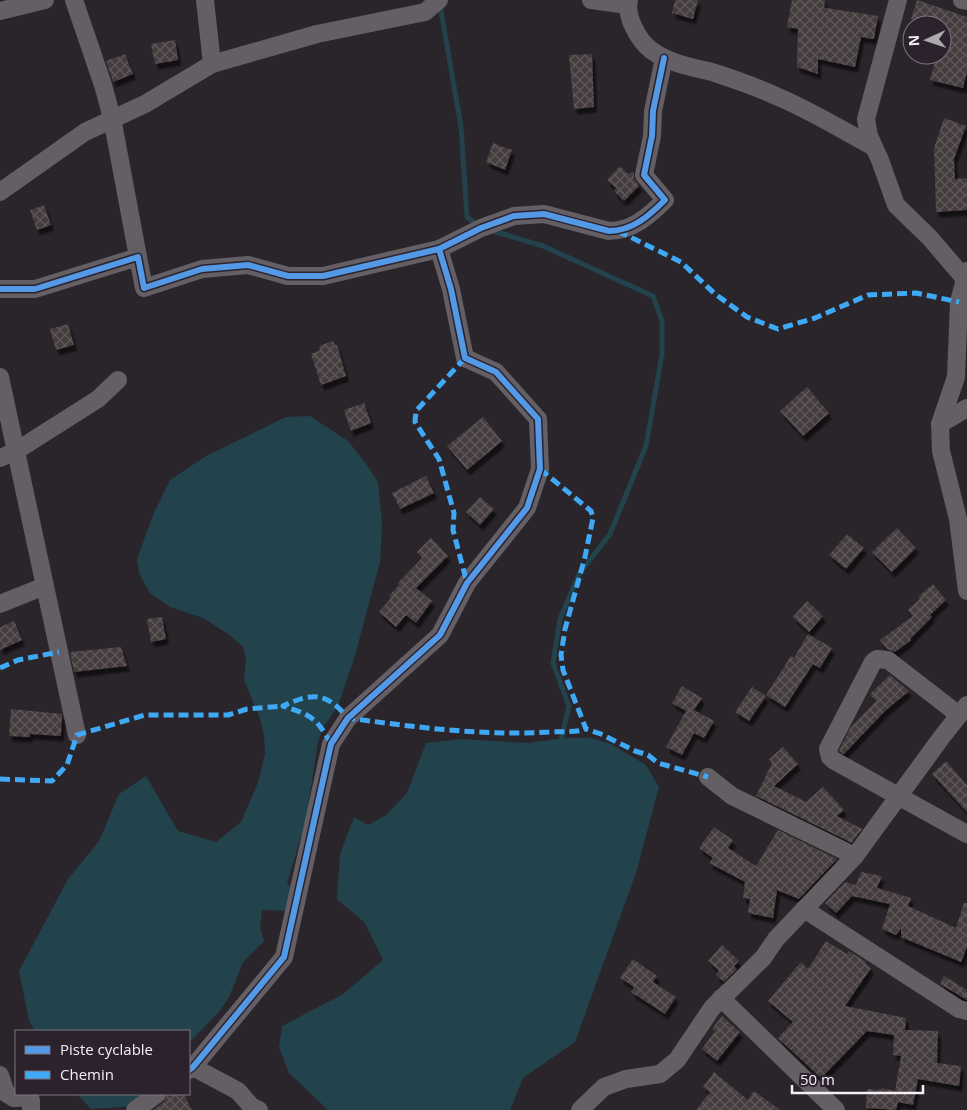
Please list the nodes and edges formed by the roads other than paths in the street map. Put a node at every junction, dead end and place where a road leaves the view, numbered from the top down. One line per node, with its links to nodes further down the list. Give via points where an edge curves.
1 (45, 0): 10 (street)
2 (74, 0): 13 (street)
3 (205, 0): 12 (street)
4 (439, 0): 12 (street, via 425,12 317,34)
5 (591, 0): 9 (street)
6 (898, 0): 14 (street, via 866,119)
7 (962, 0): 8 (street)
8 (967, 1)
9 (628, 3): 11 (street, via 638,35 650,50)
10 (0, 11)
11 (664, 58): 14 (street, via 776,96); 16 (street, via 644,175 665,200 652,213 618,231 544,214 514,216)
12 (212, 64): 13 (street, via 145,104)
13 (112, 118): 15 (street, via 85,132); 17 (street)
14 (874, 147): 18 (street, via 896,205)
15 (0, 192)
16 (439, 249): 17 (street, via 323,276 288,276 248,265 202,269 144,288); 38 (street, via 465,358 496,372 538,419 540,470 527,508 467,583 440,635 348,718 331,744 284,957)
17 (138, 257): 19 (street, via 35,289)
18 (966, 275): 20 (street)
19 (0, 289)
20 (963, 305): 24 (street, via 956,377)
21 (0, 377): 25 (street)
22 (118, 380): 25 (street, via 98,399)
23 (967, 408): 24 (street)
24 (940, 424): 27 (street, via 941,451 958,519)
25 (8, 454): 26 (street)
26 (45, 586): 28 (street); 30 (street)
27 (967, 591)
28 (0, 604)
29 (963, 710): 32 (street); 32 (street, via 888,660 873,662 828,753 833,760)
30 (77, 735)
31 (708, 777): 34 (street, via 732,796)
32 (900, 796): 33 (street); 34 (street)
33 (967, 834)
34 (854, 856): 35 (street)
35 (804, 909): 36 (street, via 763,958); 37 (street, via 959,1009)
36 (721, 998): 42 (street); 46 (street, via 677,1060 660,1074 626,1079 604,1087)
37 (967, 1011)
38 (191, 1069): 45 (street, via 238,1091)
39 (0, 1075): 41 (street, via 5,1091)
40 (156, 1095): 44 (street)
41 (4, 1101): 43 (street, via 28,1096)
42 (819, 1104): 47 (street)
43 (31, 1110)
44 (135, 1110)
45 (259, 1110)
46 (580, 1110)
47 (836, 1110)

